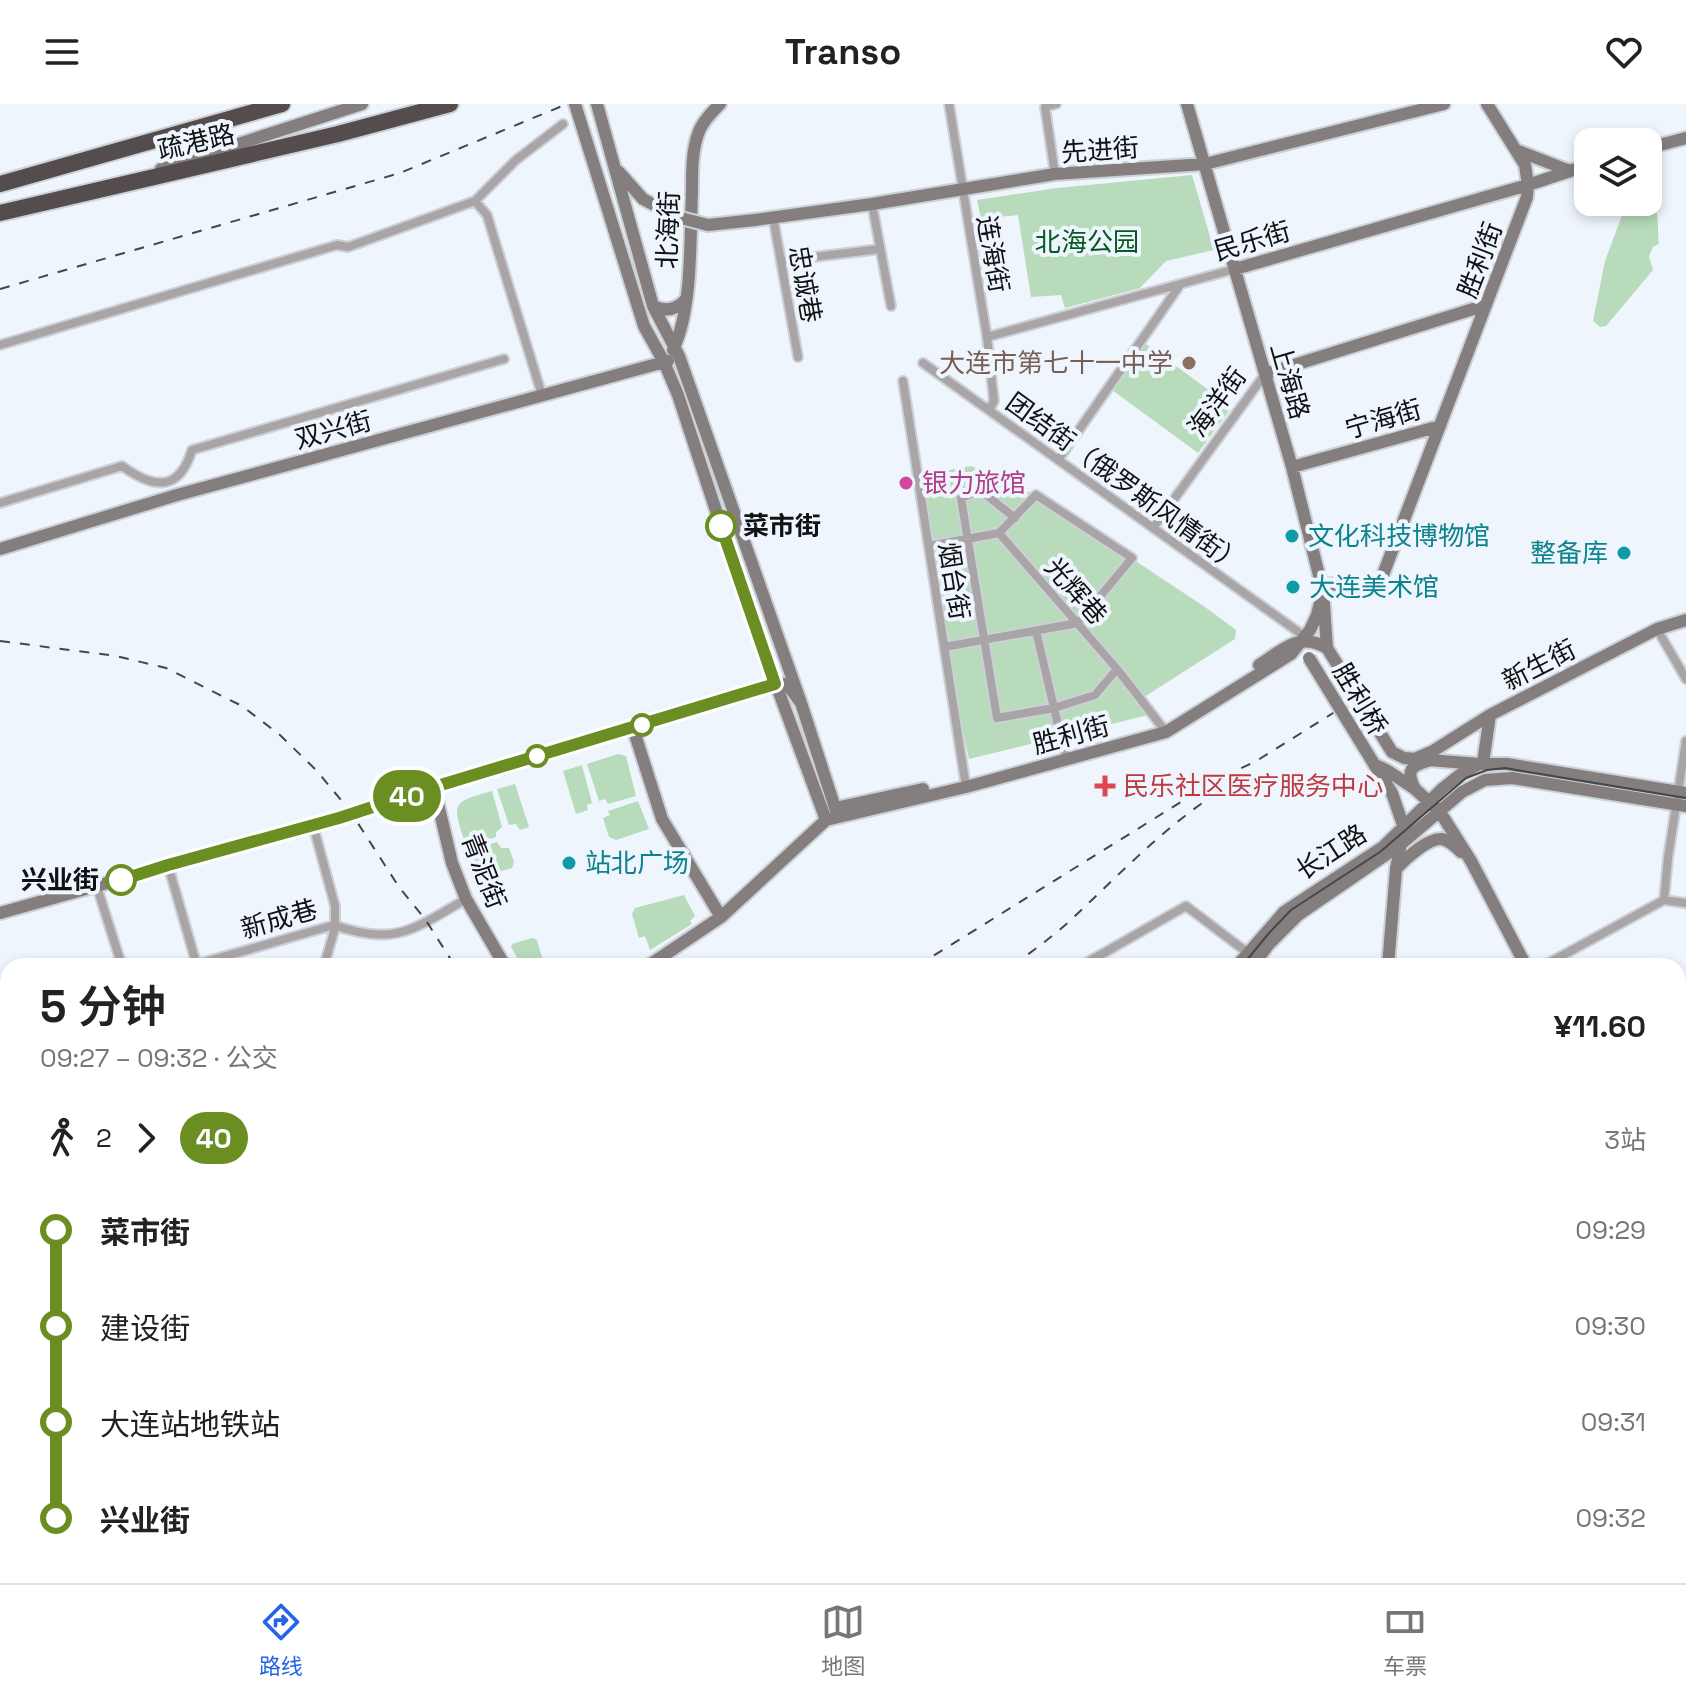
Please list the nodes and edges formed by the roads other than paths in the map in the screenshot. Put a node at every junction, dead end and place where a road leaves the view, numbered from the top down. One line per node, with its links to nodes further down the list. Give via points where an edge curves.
1 (282, 104): 21 (highway, 疏港路)
2 (362, 104): 23 (main road)
3 (450, 104): 23 (highway, 疏港路)
4 (575, 104): 42 (main road, via 644,326)
5 (597, 104): 16 (main road)
6 (720, 104): 33 (main road, 北海街, via 698,133 694,154)
7 (949, 104): 24 (street, 连海街)
8 (1056, 104): 20 (street, via 1045,107)
9 (1187, 104): 17 (main road, 上海路)
10 (1444, 104): 17 (main road, 先进街)
11 (1487, 104): 15 (main road)
12 (563, 124): 25 (street)
13 (1686, 138): 14 (main road)
14 (1662, 144)
15 (1516, 150): 19 (main road); 22 (main road, 胜利街)
16 (612, 158): 28 (main road, 先进街, bridge, via 643,199 677,217 708,225); 35 (main road)
17 (1205, 164): 20 (main road, 先进街); 31 (main road, 上海路)
18 (1574, 170): 19 (main road, 民乐街)
19 (1570, 171): 22 (main road, 民乐街)
20 (1055, 174): 24 (main road, 先进街)
21 (0, 184)
22 (1528, 185): 31 (main road, 民乐街); 34 (main road, 胜利街)
23 (101, 189): 27 (highway, 疏港路)
24 (962, 190): 26 (main road, 先进街); 37 (street, 连海街)
25 (475, 201): 38 (street, via 348,247 337,245); 46 (street, via 487,215)
26 (872, 204): 28 (main road, 先进街); 29 (street)
27 (0, 213)
28 (773, 217): 30 (street, 忠诚巷)
29 (880, 249): 30 (street); 36 (street)
30 (781, 261): 40 (street, 忠诚巷)
31 (1235, 269): 32 (street, 民乐街); 44 (main road, 上海路)
32 (1181, 284): 37 (street, 民乐街); 49 (street)
33 (686, 299): 35 (main road, via 674,308); 39 (main road, 北海街)
34 (1486, 305): 44 (main road, 海洋街); 48 (main road, 胜利街)
35 (653, 306): 39 (main road)
36 (891, 306)
37 (987, 337): 47 (street, 连海街, via 994,401)
38 (0, 345)
39 (676, 351): 42 (main road, 北海街); 73 (main road)
40 (798, 357)
41 (504, 359): 51 (street, via 192,450)
42 (664, 362): 46 (main road, 双兴街); 72 (main road)
43 (923, 363): 47 (street, 团结街（俄罗斯风情街）)
44 (1265, 374): 50 (main road, 上海路); 55 (street, 海洋街)
45 (902, 377): 58 (street, 烟台街)
46 (542, 395): 52 (main road, 双兴街)
47 (989, 410): 49 (street, 团结街（俄罗斯风情街）)
48 (1440, 426): 50 (main road, 宁海街); 60 (main road, 胜利街, via 1381,580 1376,586)
49 (1058, 460): 55 (street, 团结街（俄罗斯风情街）)
50 (1292, 467): 60 (main road, 上海路)
51 (172, 481): 52 (street); 53 (street, via 143,480 122,466)
52 (177, 495): 59 (main road, 双兴街)
53 (0, 503)
54 (1015, 518): 56 (street); 57 (street, via 980,490 961,498); 62 (street, via 1036,495 1132,558)
55 (1153, 528): 65 (street, 团结街（俄罗斯风情街）)
56 (999, 533): 57 (street); 62 (street, 光辉巷)
57 (968, 540): 58 (street); 66 (street)
58 (929, 546): 67 (street, 烟台街)
59 (0, 549)
60 (1322, 587): 65 (main road, via 1317,615); 68 (main road, 上海路)
61 (1686, 620): 63 (main road, 新生街)
62 (1078, 623): 64 (street); 70 (street, 光辉巷)
63 (1657, 629): 71 (street); 75 (main road, 新生街)
64 (1036, 631): 66 (street); 74 (street)
65 (1303, 638): 68 (main road); 69 (main road, 胜利街); 77 (main road, 胜利街)
66 (985, 640): 67 (street); 74 (street, via 997,718)
67 (944, 647): 84 (street, 烟台街)
68 (1327, 648): 80 (main road, 胜利桥, via 1392,752)
69 (1291, 654): 77 (main road, 胜利街); 82 (main road, 胜利桥, bridge, via 1303,652 1309,658)
70 (1117, 669): 74 (street, via 1095,695); 77 (street, 光辉巷)
71 (1686, 679)
72 (775, 684): 73 (main road, via 787,684); 76 (main road); 90 (main road)
73 (801, 703): 90 (main road)
74 (1054, 708): 79 (street)
75 (1490, 715): 80 (main road, 新生街); 83 (main road)
76 (633, 728): 85 (main road); 102 (main road, via 662,819)
77 (1164, 729): 79 (main road, 胜利街)
78 (1686, 741): 87 (street)
79 (1065, 756): 84 (main road, 胜利街)
80 (1416, 759): 81 (main road)
81 (1441, 760): 83 (main road); 86 (main road, via 1414,766 1410,776)
82 (1374, 764): 86 (main road); 92 (main road, 胜利桥)
83 (1481, 764): 87 (main road, via 1507,764); 88 (main road, 长江路)
84 (966, 784): 90 (main road, 胜利街)
85 (434, 787): 91 (main road); 98 (main road, 青泥街)
86 (1415, 789): 88 (main road)
87 (1681, 799): 89 (main road, 长江路, via 1499,778 1469,787); 99 (street)
88 (1429, 802): 89 (main road); 92 (main road, 长江路)
89 (1440, 812): 93 (main road, 长江路); 94 (main road)
90 (833, 815): 102 (main road)
91 (313, 825): 95 (main road); 103 (street, via 335,906)
92 (1404, 828): 93 (main road); 112 (main road, 长江路, via 1284,912)
93 (1400, 845): 96 (main road); 113 (main road, 长江路, via 1298,915)
94 (1471, 861): 96 (main road, via 1444,838 1435,838); 115 (main road)
95 (168, 865): 97 (main road); 105 (street)
96 (1396, 869): 114 (main road)
97 (97, 887): 101 (main road); 104 (street)
98 (466, 899): 103 (street, 新成巷, via 415,928 389,935); 108 (main road, 青泥街)
99 (1664, 900): 100 (street); 116 (street)
100 (1686, 903)
101 (0, 913)
102 (721, 917): 109 (main road)
103 (334, 925): 106 (street, 新成巷); 107 (street)
104 (119, 958)
105 (193, 958)
106 (219, 958)
107 (326, 958)
108 (500, 958)
109 (660, 958)
110 (1095, 958): 111 (street, via 1186,906)
111 (1251, 958)
112 (1257, 958)
113 (1258, 958)
114 (1389, 958)
115 (1522, 958)
116 (1558, 958)

